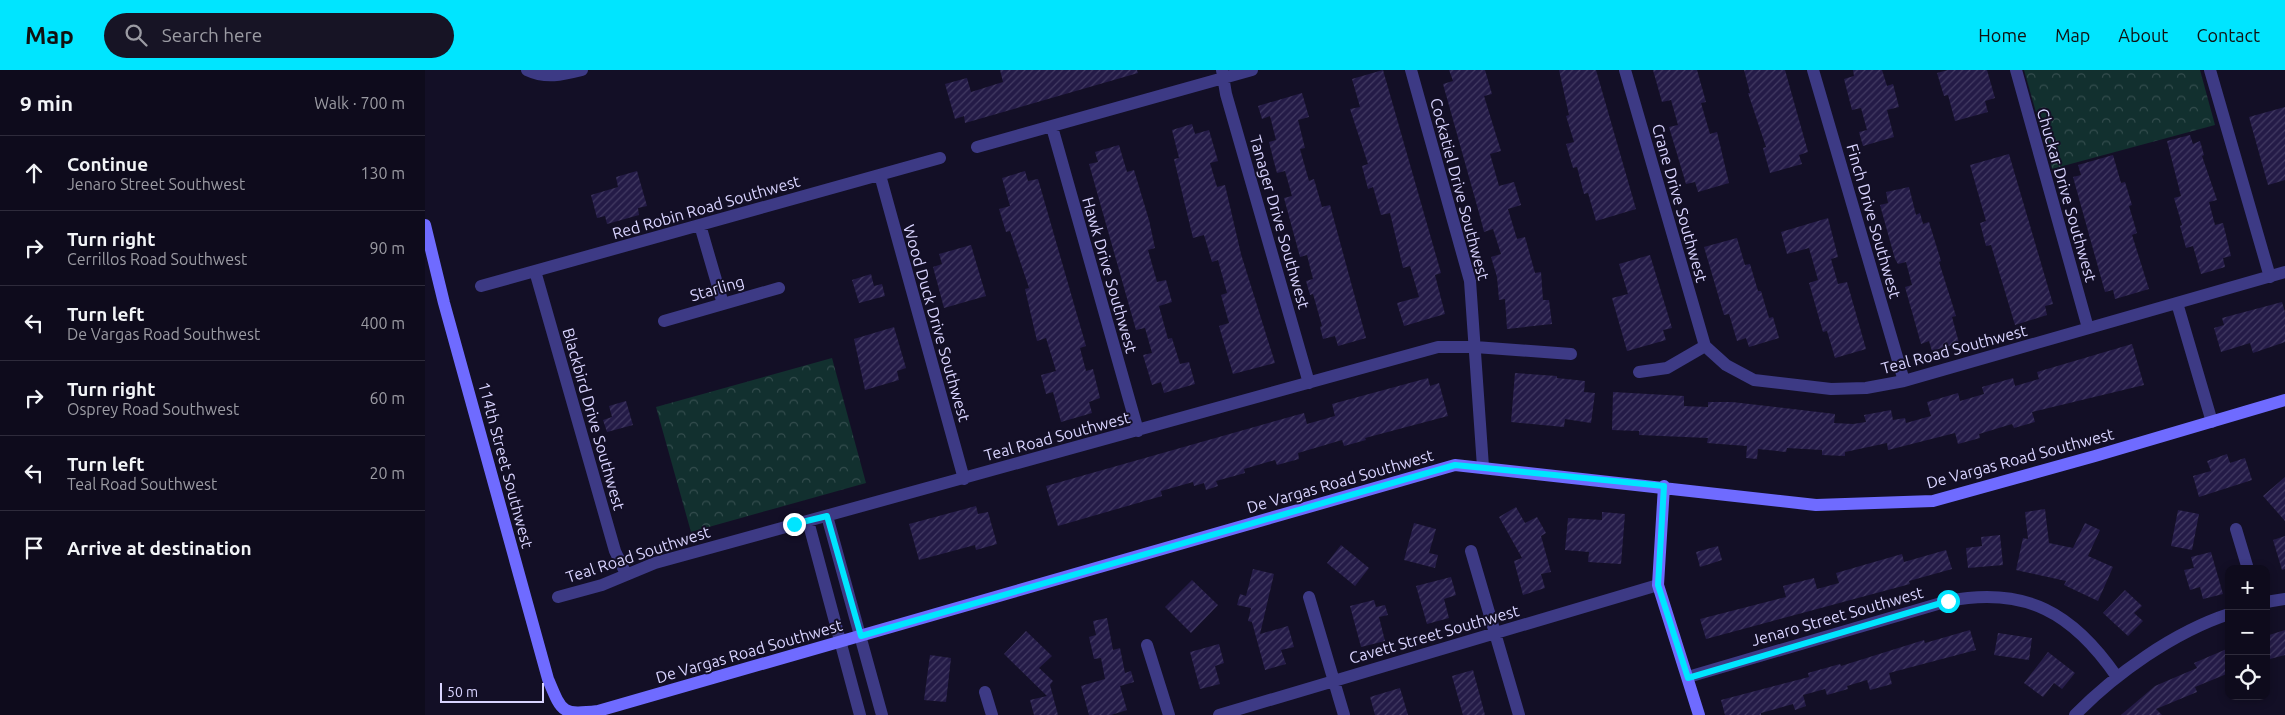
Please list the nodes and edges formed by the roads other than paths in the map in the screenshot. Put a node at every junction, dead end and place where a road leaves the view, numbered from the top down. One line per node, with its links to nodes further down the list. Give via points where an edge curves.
1 (527, 70): 2 (street, via 543,77)
2 (582, 70)
3 (1252, 70): 9 (street)
4 (1411, 70): 26 (street, Cockatiel Drive Southwest, via 1470,281)
5 (1625, 70): 25 (street, Crane Drive Southwest)
6 (1813, 70): 29 (street, Finch Drive Southwest)
7 (2016, 70): 24 (street, Chuckar Drive Southwest)
8 (2210, 70): 18 (street)
9 (1223, 74): 10 (street); 30 (street, Tanager Drive Southwest)
10 (1052, 127): 11 (street); 33 (street, Hawk Drive Southwest)
11 (977, 147)
12 (941, 158): 13 (street, Red Robin Road Southwest)
13 (880, 175): 15 (street, Red Robin Road Southwest); 35 (street, Wood Duck Drive Southwest)
14 (425, 225): 57 (street, 114th Street Southwest, via 548,680)
15 (700, 225): 16 (street, Red Robin Road Southwest); 22 (street)
16 (535, 271): 19 (street, Red Robin Road Southwest); 42 (street, Blackbird Drive Southwest, via 615,551)
17 (2285, 272): 18 (street, Teal Road Southwest)
18 (2270, 277): 21 (street, Teal Road Southwest)
19 (481, 286)
20 (779, 288): 22 (street, Starling)
21 (2177, 303): 24 (street, Teal Road Southwest); 32 (street)
22 (723, 304): 23 (street, Starling)
23 (663, 320)
24 (2088, 328): 29 (street, Teal Road Southwest)
25 (1705, 346): 28 (street, via 1667,368); 29 (street, Teal Road Southwest, via 1726,365 1754,380 1831,389 1866,388)
26 (1475, 347): 27 (street, Teal Road Southwest); 30 (street, Teal Road Southwest, via 1438,347); 34 (street, Cockatiel Drive Southwest)
27 (1571, 354)
28 (1639, 372)
29 (1904, 381)
30 (1309, 383): 33 (street, Teal Road Southwest)
31 (2285, 400): 32 (street, De Vargas Road Southwest)
32 (2212, 422): 36 (street, De Vargas Road Southwest, via 1933,501 1816,505)
33 (1138, 431): 35 (street, Teal Road Southwest)
34 (1483, 467): 36 (street, De Vargas Road Southwest); 50 (street, De Vargas Road Southwest, via 1455,465)
35 (964, 479): 37 (street, Teal Road Southwest)
36 (1664, 486): 43 (street)
37 (827, 516): 38 (street, Teal Road Southwest); 50 (street)
38 (808, 521): 42 (street, Teal Road Southwest, via 655,562); 51 (street)
39 (2237, 530): 41 (street)
40 (1471, 551): 49 (street)
41 (2247, 565)
42 (626, 574): 44 (street, Teal Road Southwest)
43 (1658, 585): 49 (street, Cavett Street Southwest); 54 (street)
44 (558, 597)
45 (1309, 597): 55 (street)
46 (2285, 599): 47 (street)
47 (2270, 601)
48 (2225, 616): 53 (street, via 2182,634)
49 (1495, 633): 55 (street, Cavett Street Southwest); 64 (street)
50 (861, 636): 51 (street, De Vargas Road Southwest); 59 (street)
51 (841, 641): 57 (street, De Vargas Road Southwest, via 598,711 573,714); 58 (street)
52 (1147, 645): 61 (street)
53 (2117, 677): 54 (street, Jenaro Street Southwest, via 2099,651 2050,611 2009,598 1973,596); 66 (street)
54 (1688, 678): 65 (street)
55 (1334, 680): 62 (street, Cavett Street Southwest); 63 (street)
56 (985, 692): 60 (street)
57 (565, 711)
58 (860, 715)
59 (881, 715)
60 (992, 715)
61 (1169, 715)
62 (1219, 715)
63 (1344, 715)
64 (1519, 715)
65 (1699, 715)
66 (2075, 715)

